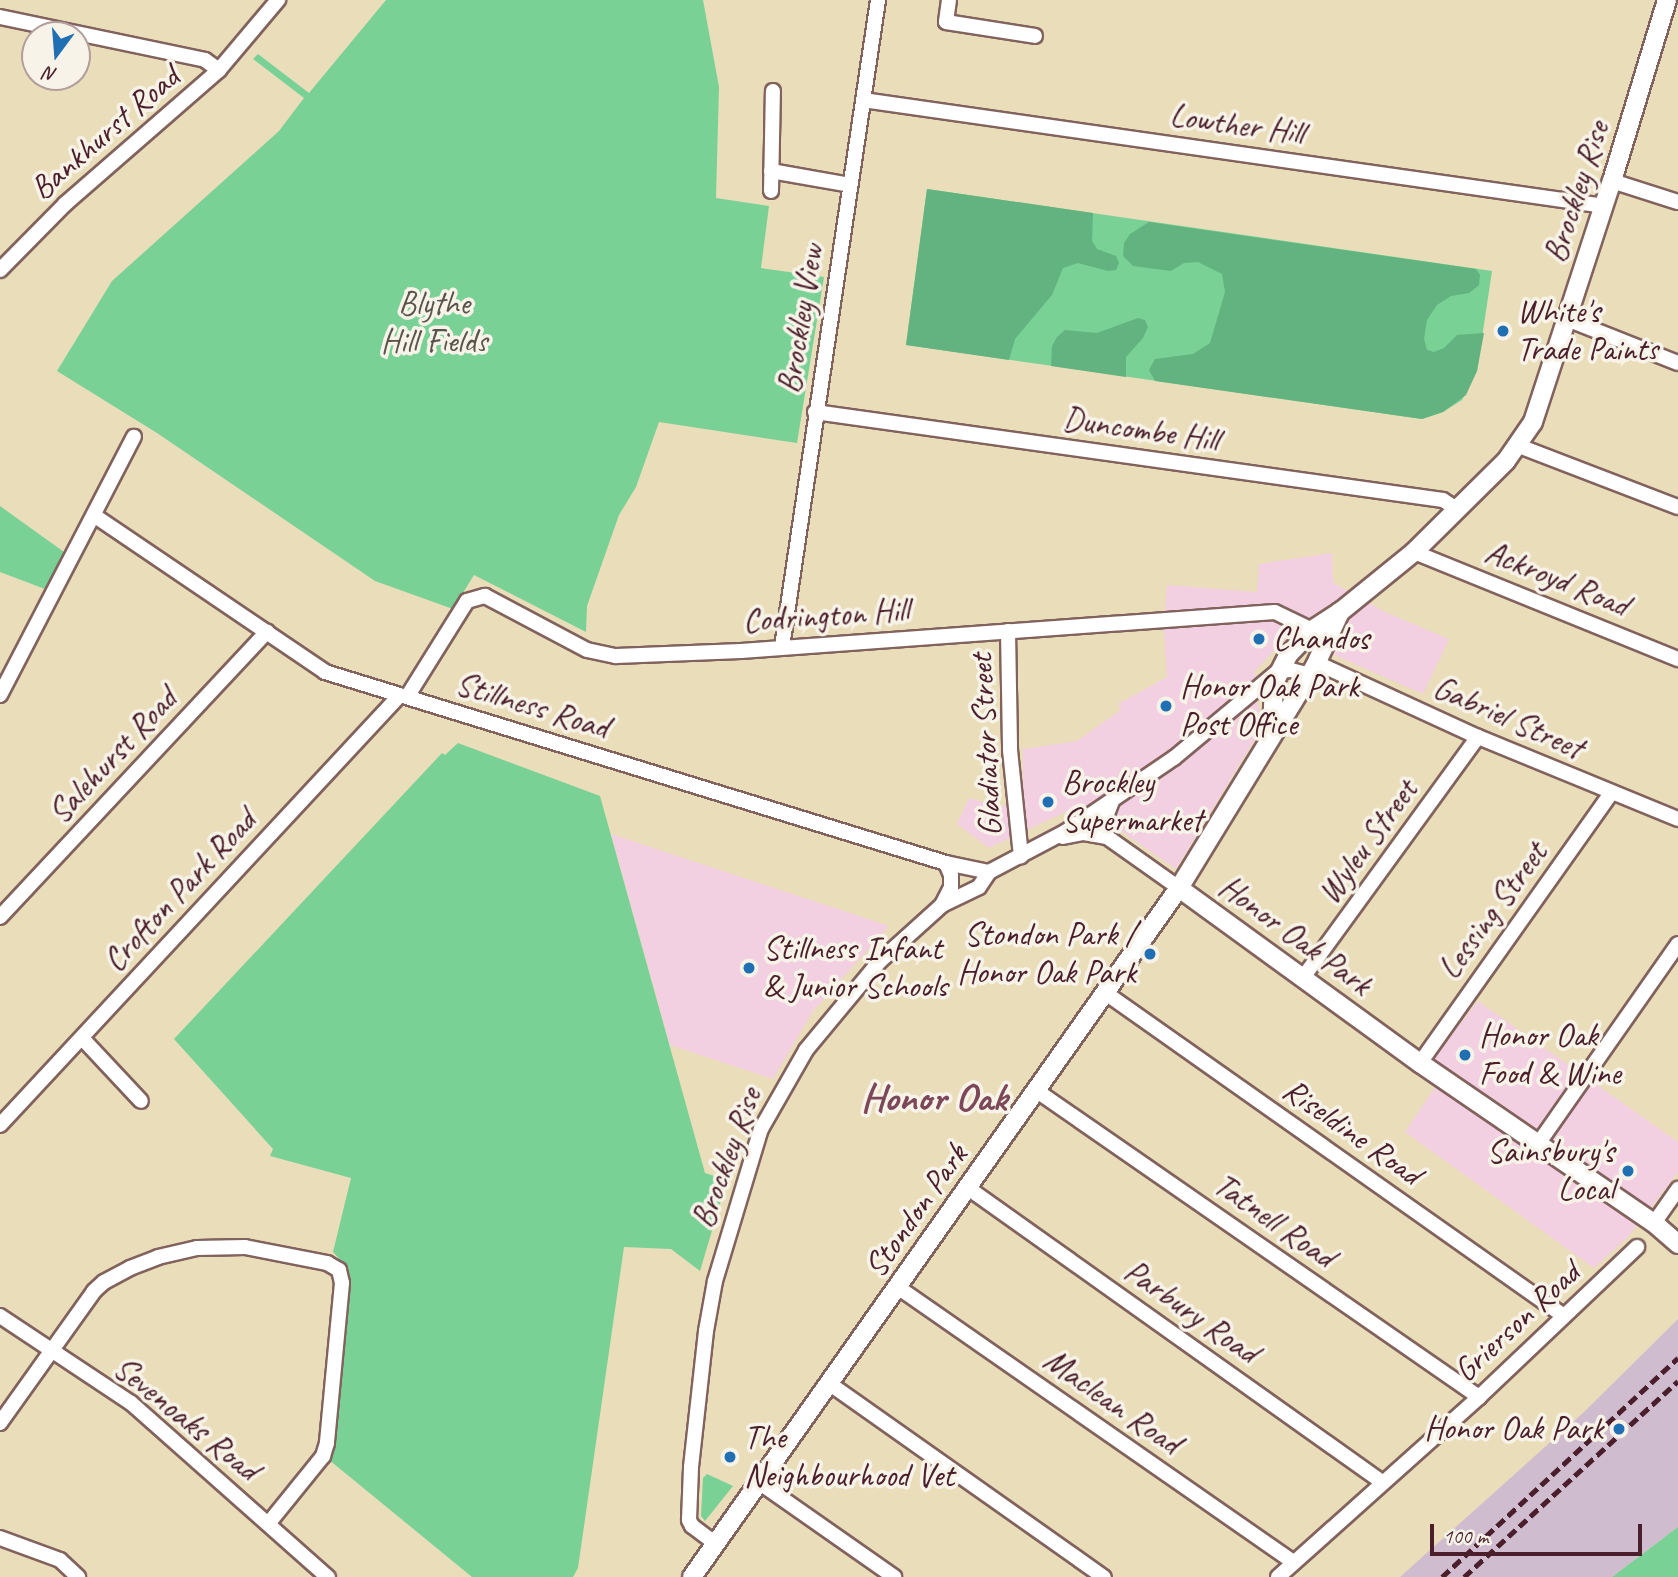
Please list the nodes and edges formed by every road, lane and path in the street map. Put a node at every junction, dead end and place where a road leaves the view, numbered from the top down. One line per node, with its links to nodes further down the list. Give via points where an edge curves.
1 (278, 0): 7 (street, Bankhurst Road)
2 (878, 0): 9 (street, Brockley View)
3 (949, 0): 6 (street, via 946,22)
4 (1670, 3): 11 (main road, Brockley Rise)
5 (0, 17): 7 (street, via 205,60)
6 (1034, 36)
7 (219, 70): 16 (street, Bankhurst Road, via 65,204)
8 (773, 91): 10 (street)
9 (863, 100): 12 (street, Brockley View); 15 (street, Lowther Hill)
10 (772, 172): 12 (street); 13 (street)
11 (1612, 181): 14 (street); 15 (main road, Brockley Rise)
12 (850, 185): 19 (street, Brockley View)
13 (771, 191)
14 (1678, 202)
15 (1604, 206): 17 (main road, Brockley Rise)
16 (0, 270)
17 (1567, 319): 18 (street); 21 (main road, Brockley Rise, via 1533,422)
18 (1678, 363)
19 (815, 412): 23 (street, Duncombe Hill, via 1443,500); 30 (street, Brockley View)
20 (134, 437): 24 (street)
21 (1519, 446): 22 (street); 23 (main road, Brockley Rise)
22 (1678, 507)
23 (1457, 509): 25 (main road, Brockley Rise)
24 (95, 516): 29 (street, Stillness Road); 35 (street)
25 (1414, 552): 26 (main road, Brockley Rise); 31 (street, Ackroyd Road)
26 (1340, 612): 27 (main road, Stondon Park); 32 (main road, Stondon Park)
27 (1312, 630): 28 (street, Codrington Hill, via 1275,612); 33 (main road, Stondon Park)
28 (1008, 631): 30 (street, Codrington Hill); 46 (street, Gladiator Street, via 1010,750)
29 (267, 632): 36 (street, Stillness Road, via 325,672); 51 (street, Salehurst Road)
30 (782, 647): 36 (street, Codrington Hill, via 603,656 485,596 467,601)
31 (1678, 659)
32 (1317, 663): 34 (main road, Stondon Park); 40 (street, Gabriel Street)
33 (1278, 671): 34 (street, via 1302,673); 37 (main road, Stondon Park); 42 (street, Brockley Rise, via 1196,743)
34 (1306, 682): 38 (main road, Stondon Park)
35 (0, 695)
36 (404, 696): 47 (street, Stillness Road); 55 (street, Crofton Park Road)
37 (1274, 696): 38 (main road); 39 (main road, Stondon Park)
38 (1294, 699): 39 (main road, Stondon Park)
39 (1272, 732): 49 (main road, Stondon Park)
40 (1478, 737): 41 (street, Gabriel Street); 53 (street, Wyleu Street)
41 (1611, 793): 43 (street, Gabriel Street); 56 (street, Lessing Street)
42 (1112, 801): 44 (street, via 1104,822); 45 (street, Brockley Rise)
43 (1678, 819)
44 (1107, 837): 45 (street, via 1084,833); 49 (street)
45 (1051, 839): 46 (street, Brockley Rise)
46 (1021, 856): 48 (street, Brockley Rise)
47 (946, 863): 48 (street, Stillness Road); 50 (street, via 951,887)
48 (989, 873): 50 (street, Brockley Rise, via 979,887)
49 (1179, 888): 53 (main road, Honor Oak Park); 54 (main road, Stondon Park)
50 (942, 905): 78 (street, Brockley Rise, via 880,961 806,1050 761,1129 715,1281 691,1466 689,1520)
51 (0, 918)
52 (1678, 944): 60 (street)
53 (1302, 979): 56 (main road, Honor Oak Park)
54 (1107, 994): 57 (main road, Stondon Park); 69 (street, Riseldine Road)
55 (82, 1038): 58 (street); 59 (street, Crofton Park Road)
56 (1420, 1063): 60 (main road, Honor Oak Park)
57 (1037, 1091): 61 (main road, Stondon Park); 72 (street, Tatnell Road)
58 (141, 1101)
59 (0, 1125)
60 (1538, 1144): 63 (main road, Honor Oak Park)
61 (968, 1188): 67 (main road, Stondon Park); 74 (street, Parbury Road)
62 (1678, 1189): 63 (street)
63 (1654, 1223): 64 (main road, Honor Oak Park); 65 (main road, Honor Oak Park)
64 (1678, 1227)
65 (1678, 1244)
66 (1637, 1247): 69 (street, Grierson Road)
67 (899, 1288): 71 (main road, Stondon Park); 79 (street, Maclean Road)
68 (0, 1316): 70 (street, Sevenoaks Road)
69 (1564, 1316): 72 (street, Grierson Road)
70 (53, 1352): 73 (street); 76 (street, Sevenoaks Road, via 131,1404); 76 (street, via 94,1291 158,1257 197,1248 245,1247 318,1261 339,1270 342,1283 327,1443 323,1456)
71 (831, 1384): 75 (main road, Stondon Park); 84 (street)
72 (1479, 1397): 74 (street, Grierson Road)
73 (0, 1423)
74 (1382, 1482): 79 (street, Grierson Road)
75 (760, 1483): 78 (main road, Stondon Park); 83 (street)
76 (268, 1524): 81 (street, Sevenoaks Road)
77 (0, 1538): 80 (street, via 60,1560)
78 (716, 1544): 82 (main road, Stondon Park)
79 (1294, 1563): 85 (street, Grierson Road)
80 (78, 1577)
81 (328, 1577)
82 (692, 1577)
83 (894, 1577)
84 (1104, 1577)
85 (1278, 1577)

